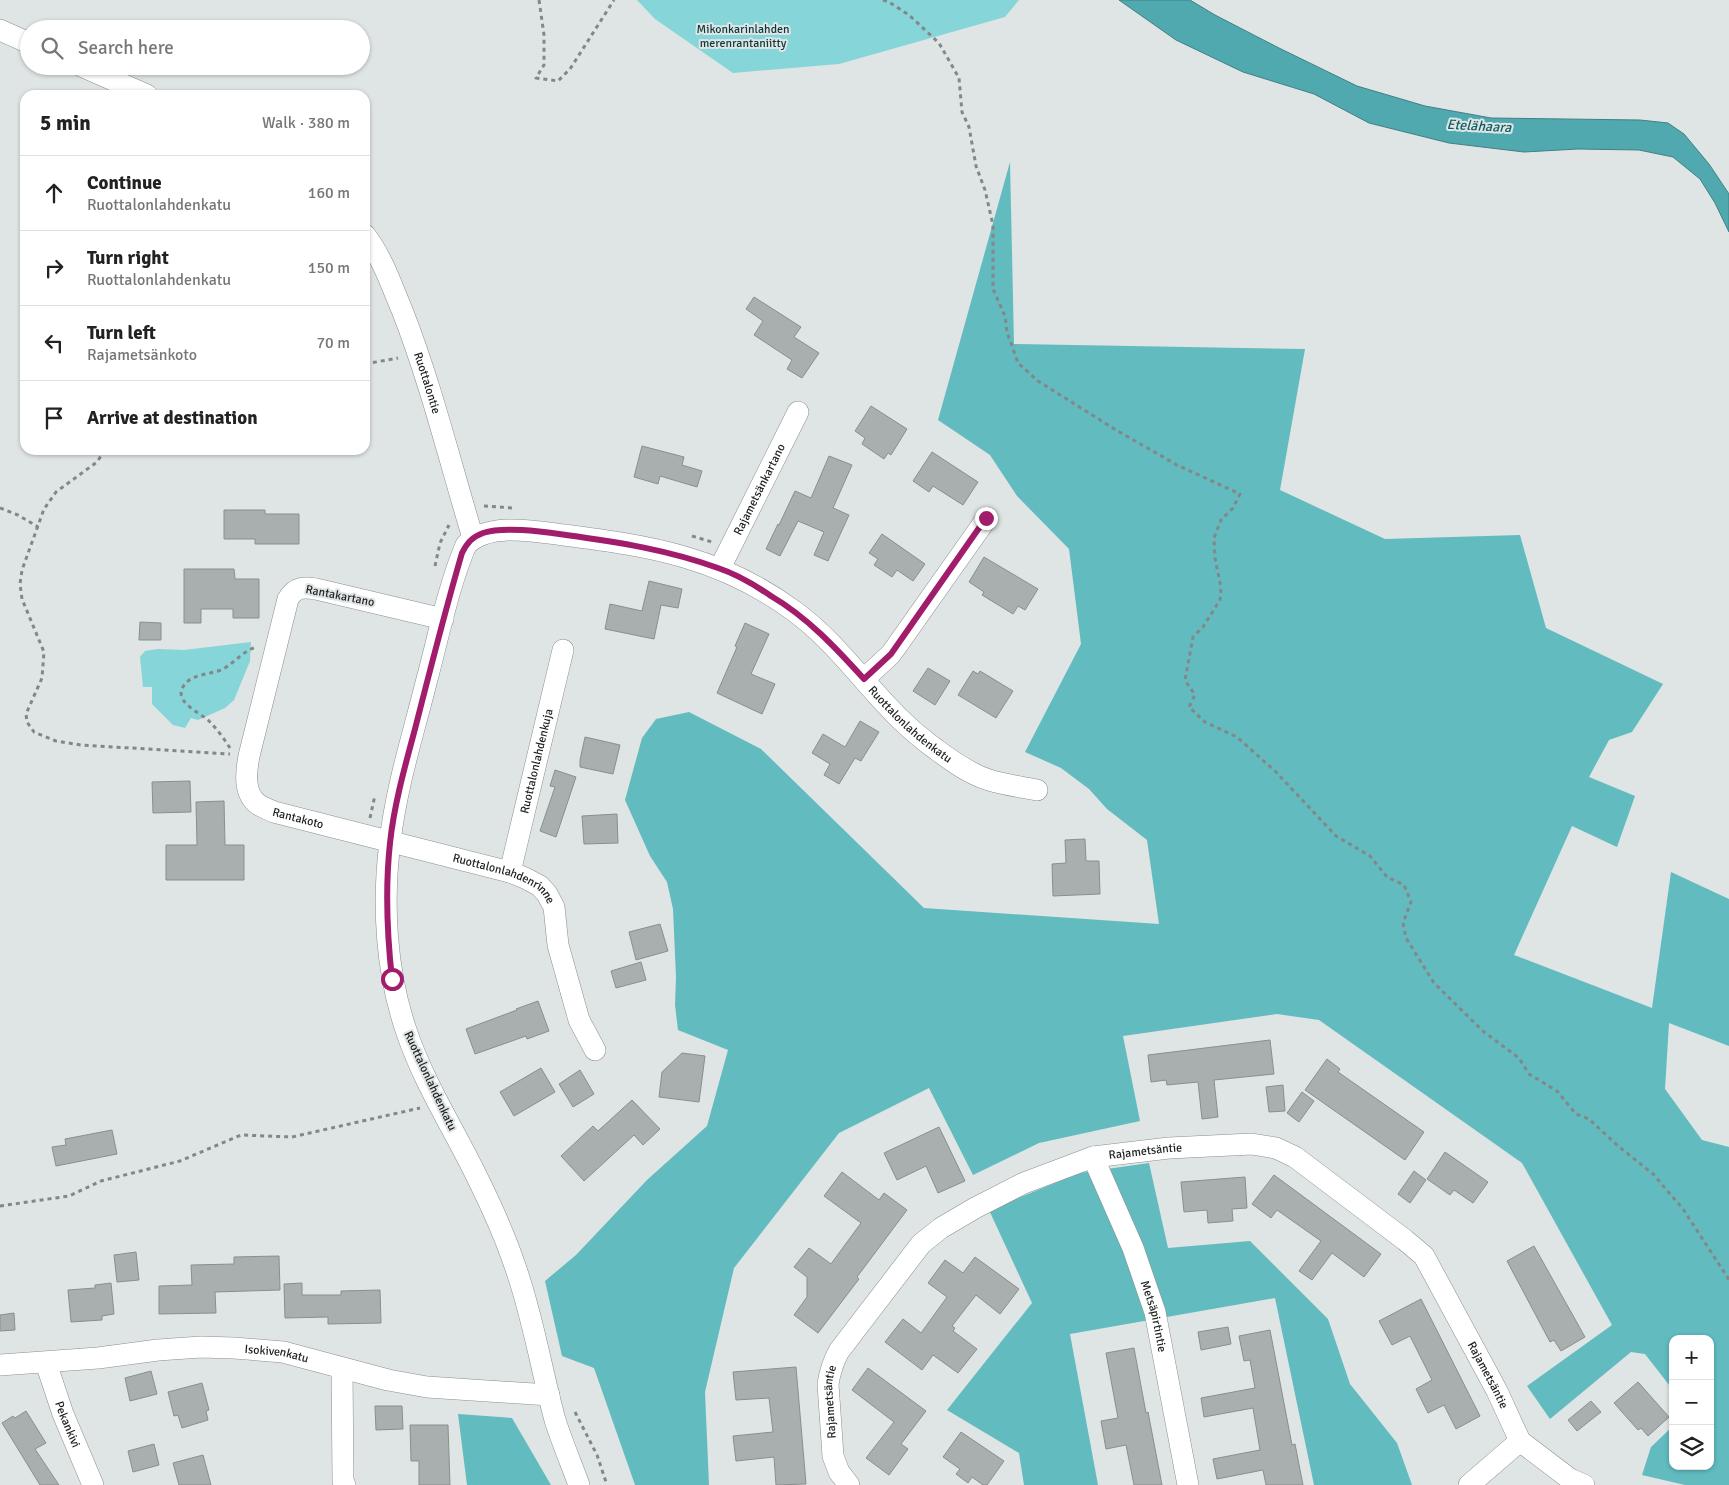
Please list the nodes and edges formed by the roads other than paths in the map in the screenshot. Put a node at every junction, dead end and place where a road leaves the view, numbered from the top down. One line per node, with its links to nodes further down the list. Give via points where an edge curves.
1 (0, 30): 2 (street)
2 (20, 39)
3 (102, 75): 4 (street)
4 (136, 90)
5 (370, 242): 8 (street, Ruottalontie, via 418,352)
6 (798, 412): 9 (street, Rajametsänkartano)
7 (986, 518): 13 (street, via 891,654)
8 (472, 538): 9 (street, Ruottalonlahdenkatu, via 492,532 535,531 631,544); 10 (street, Ruottalonlahdenkatu, via 462,553)
9 (720, 568): 13 (street, Ruottalonlahdenkatu, via 795,611)
10 (443, 619): 11 (street, Rantakartano, via 316,589 298,588 288,599); 15 (street, Ruottalonlahdenkatu)
11 (277, 644): 15 (street, Rantakoto, via 247,767 252,798 274,812)
12 (563, 650): 16 (street, Ruottalonlahdenkuja)
13 (864, 679): 14 (street, Ruottalonlahdenkatu, via 897,716 956,765 988,780)
14 (1038, 790)
15 (390, 840): 16 (street, Ruottalonlahdenrinne); 22 (street, Ruottalonlahdenkatu, via 387,907 392,979 407,1035 476,1175 515,1266)
16 (510, 872): 17 (street, Ruottalonlahdenrinne, via 540,886 554,907 558,945 576,1011)
17 (595, 1050)
18 (1093, 1157): 23 (street, Rajametsäntie, via 1168,1148 1252,1144 1276,1148 1295,1157 1424,1256 1497,1391); 27 (street, Rajametsäntie, via 1024,1183 941,1228 921,1244 839,1351 833,1361 828,1384 833,1456); 28 (street, Metsäpirtintie, via 1155,1312)
19 (46, 1363): 20 (street, Isokivenkatu); 21 (street, Isokivenkatu, via 201,1347 282,1352); 24 (street, Pekankivi)
20 (0, 1365)
21 (342, 1368): 22 (street, Isokivenkatu, via 427,1387); 25 (street)
22 (549, 1395): 26 (street, Ruottalonlahdenkatu)
23 (1520, 1441): 29 (street); 30 (street, Rajametsäntie, via 1570,1479)
24 (93, 1485)
25 (345, 1485)
26 (578, 1485)
27 (849, 1485)
28 (1188, 1485)
29 (1469, 1485)
30 (1584, 1485)

